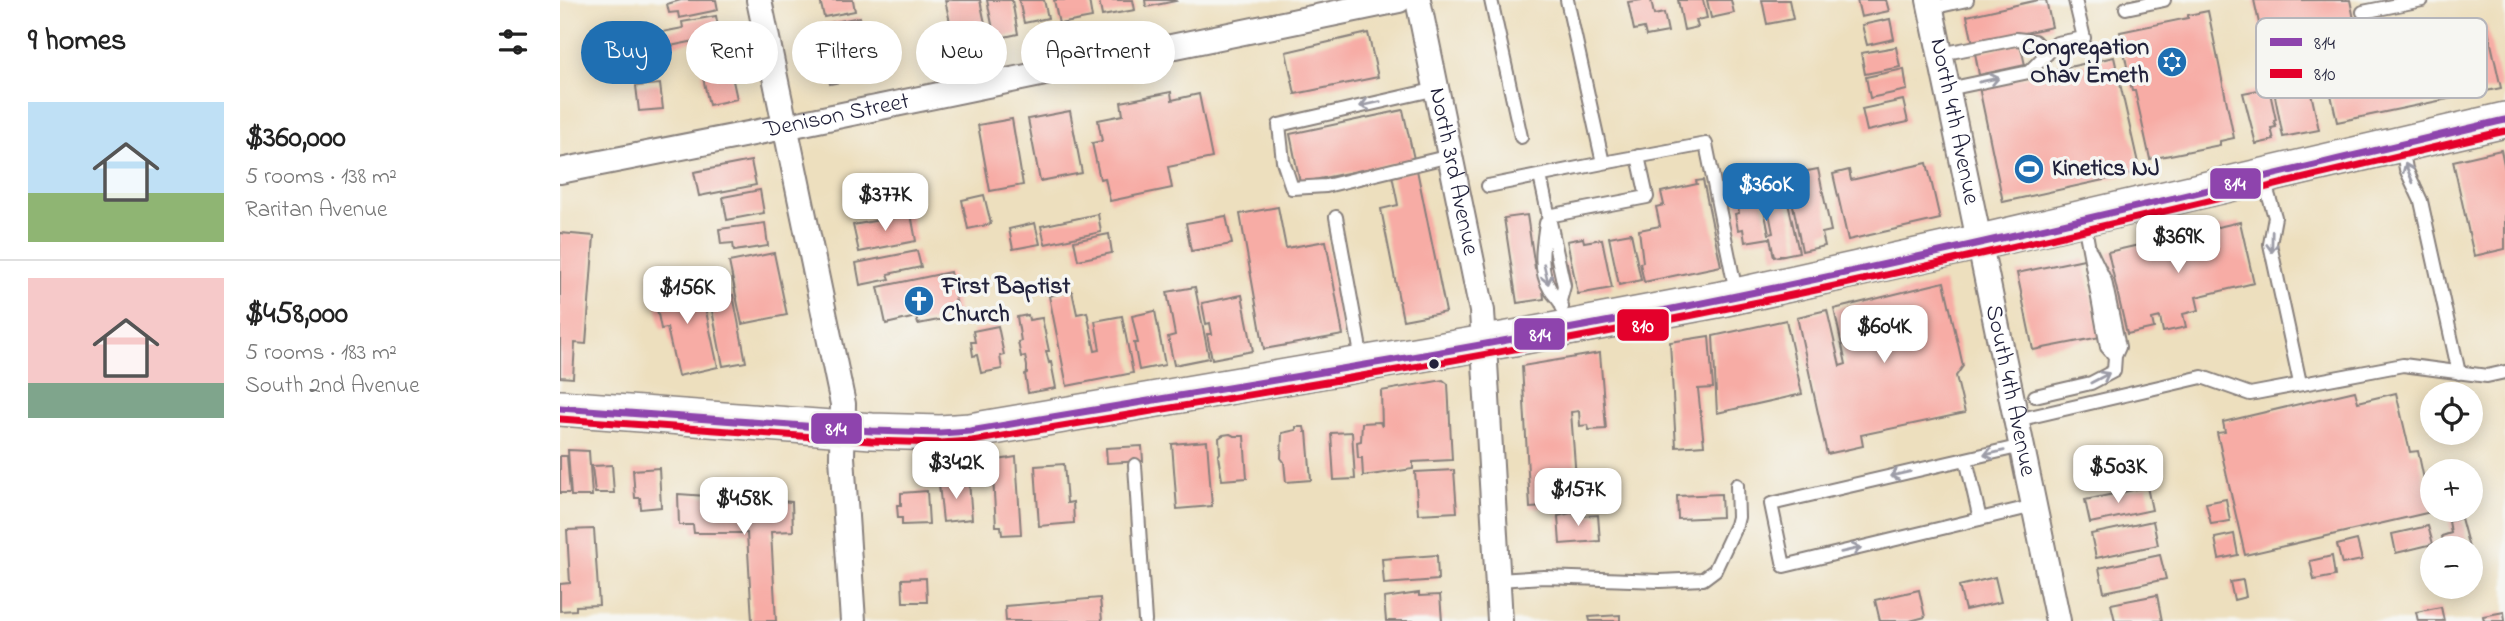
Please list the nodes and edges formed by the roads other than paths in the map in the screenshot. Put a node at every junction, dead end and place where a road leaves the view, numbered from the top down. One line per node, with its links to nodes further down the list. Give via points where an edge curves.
1 (759, 0): 18 (street)
2 (1399, 0): 18 (street, Denison Street)
3 (1419, 0): 15 (street, North 3rd Avenue)
4 (1491, 0): 19 (lane)
5 (1567, 0): 23 (lane)
6 (1967, 0): 10 (lane)
7 (2076, 0): 14 (lane, via 2084,38 2057,43)
8 (2164, 0): 11 (lane)
9 (2422, 0): 12 (lane)
10 (1930, 4): 13 (street, North 4th Avenue)
11 (2126, 8)
12 (2363, 12)
13 (1941, 54): 14 (lane, via 2016,39 2034,41); 16 (street, North 4th Avenue)
14 (2047, 54): 16 (lane, one-way to 14, via 2029,72)
15 (1437, 89): 21 (street, North 3rd Avenue); 21 (lane, one-way to 21, via 1279,125 1283,161 1292,187 1303,187 1326,186)
16 (1948, 89): 31 (street, North 4th Avenue)
17 (2505, 120): 20 (main road)
18 (784, 127): 24 (street, Denison Street); 42 (street, via 843,404)
19 (1521, 137)
20 (2401, 145): 26 (main road); 37 (lane, one-way to 20, via 2421,201)
21 (1450, 156): 34 (street, North 3rd Avenue, via 1482,311)
22 (1638, 156): 23 (lane); 28 (lane, via 1647,197); 32 (lane, via 1706,144)
23 (1604, 163): 25 (lane)
24 (560, 171)
25 (1540, 176): 27 (lane); 28 (lane)
26 (2263, 176): 30 (main road); 38 (lane, one-way to 38, via 2275,217 2270,244)
27 (1488, 186)
28 (1548, 216): 33 (lane, one-way to 33, via 1541,252 1549,288)
29 (1336, 217): 35 (lane)
30 (2083, 218): 31 (main road); 39 (lane, one-way to 30, via 2091,383 2114,370 2119,346 2114,321)
31 (1980, 242): 32 (main road); 41 (street, South 4th Avenue)
32 (1737, 296): 33 (main road)
33 (1563, 315): 34 (main road)
34 (1484, 343): 35 (main road); 49 (street, North 3rd Avenue)
35 (1363, 364): 42 (main road, via 970,431)
36 (2505, 372): 37 (lane, via 2487,376)
37 (2459, 373): 38 (lane, via 2403,365)
38 (2300, 383): 41 (lane, via 2250,394 2202,377)
39 (2035, 396)
40 (560, 408): 42 (main road)
41 (2017, 420): 43 (street, South 4th Avenue)
42 (842, 428): 50 (street)
43 (2022, 446): 44 (lane, one-way to 44); 47 (street, South 4th Avenue)
44 (1966, 459): 48 (lane); 48 (lane, one-way to 48, via 1771,504 1784,566)
45 (1135, 465): 51 (lane)
46 (1737, 485): 49 (lane, via 1736,525 1715,570 1703,579)
47 (2034, 506): 48 (lane); 53 (street, South 4th Avenue)
48 (1980, 519)
49 (1498, 580): 52 (street, North 3rd Avenue)
50 (853, 621)
51 (1145, 621)
52 (1500, 621)
53 (2058, 621)

